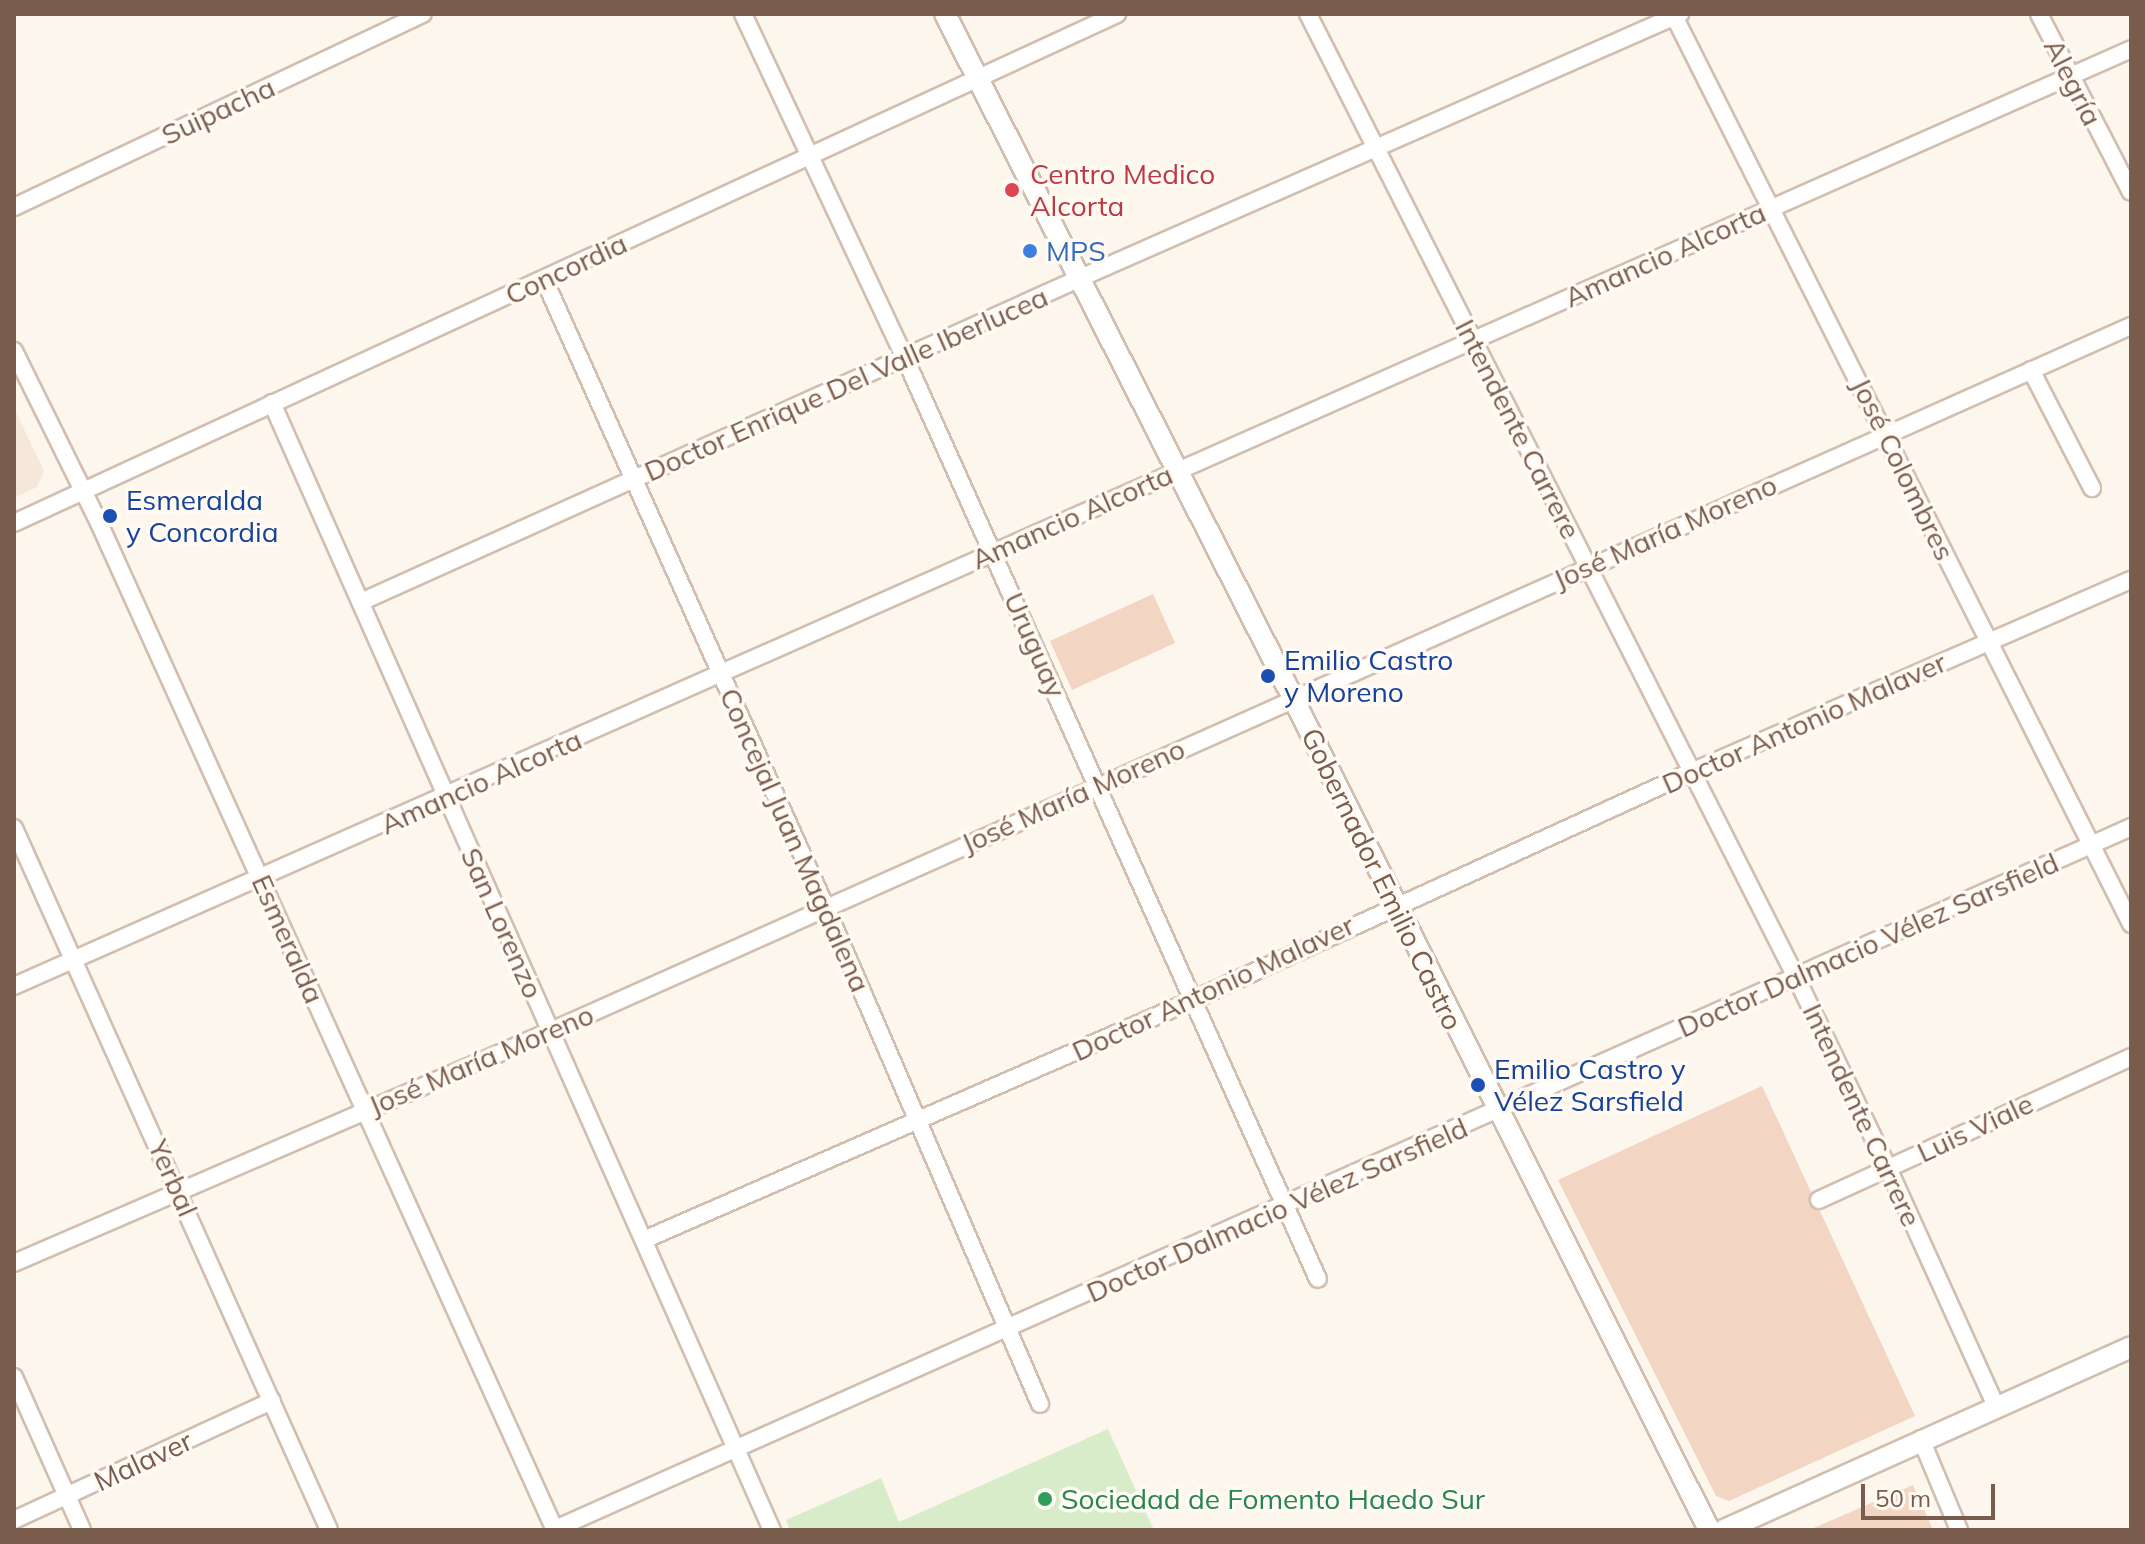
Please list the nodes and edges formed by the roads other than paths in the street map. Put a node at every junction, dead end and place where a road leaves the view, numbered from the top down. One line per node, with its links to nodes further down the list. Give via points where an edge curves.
1 (423, 14): 15 (street, Suipacha)
2 (743, 14): 12 (street, Uruguay)
3 (945, 14): 10 (street, Gobernador Emilio Castro)
4 (1117, 14): 10 (street, Concordia)
5 (1308, 14): 11 (street, Intendente Carrere)
6 (2039, 14): 9 (street, Alegría)
7 (1676, 15): 11 (street, Doctor Enrique Del Valle Iberlucea); 14 (street, José Colombres)
8 (2131, 49): 9 (street, Amancio Alcorta)
9 (2069, 76): 13 (street, Alegría); 14 (street, Amancio Alcorta)
10 (978, 77): 12 (street, Concordia); 17 (street, Gobernador Emilio Castro)
11 (1376, 150): 17 (street, Doctor Enrique Del Valle Iberlucea); 19 (street, Intendente Carrere)
12 (812, 155): 16 (street, Concordia); 21 (street, Uruguay)
13 (2131, 192)
14 (1770, 206): 19 (street, Amancio Alcorta); 24 (street, José Colombres)
15 (14, 207)
16 (544, 279): 23 (street, Concordia); 26 (street, Concejal Juan Magdalena)
17 (1078, 279): 21 (street, Doctor Enrique Del Valle Iberlucea); 25 (street, Gobernador Emilio Castro)
18 (2131, 326): 22 (street, José María Moreno)
19 (1474, 341): 25 (street, Amancio Alcorta); 31 (street, Intendente Carrere)
20 (14, 351): 28 (street, Esmeralda)
21 (905, 358): 26 (street, Doctor Enrique Del Valle Iberlucea); 30 (street, Uruguay)
22 (2031, 370): 24 (street, José María Moreno); 27 (street)
23 (272, 403): 28 (street, Concordia); 33 (street, San Lorenzo)
24 (1887, 435): 31 (street, José María Moreno); 34 (street, José Colombres)
25 (1175, 470): 30 (street, Amancio Alcorta); 36 (street, Gobernador Emilio Castro)
26 (633, 481): 33 (street, Doctor Enrique Del Valle Iberlucea); 35 (street, Concejal Juan Magdalena)
27 (2092, 488)
28 (84, 491): 29 (street, Concordia); 43 (street, Esmeralda)
29 (14, 523)
30 (994, 554): 35 (street, Amancio Alcorta); 38 (street, Uruguay)
31 (1587, 566): 36 (street, José María Moreno); 37 (street, Intendente Carrere)
32 (2131, 580): 34 (street, Doctor Antonio Malaver)
33 (363, 601): 39 (street, San Lorenzo)
34 (1988, 642): 37 (street, Doctor Antonio Malaver); 42 (street, José Colombres)
35 (720, 674): 39 (street, Amancio Alcorta); 45 (street, Concejal Juan Magdalena)
36 (1293, 698): 38 (street, José María Moreno); 44 (street, Gobernador Emilio Castro)
37 (1691, 772): 44 (street, Doctor Antonio Malaver); 48 (street, Intendente Carrere)
38 (1097, 784): 45 (street, José María Moreno); 50 (street, Uruguay)
39 (447, 798): 43 (street, Amancio Alcorta); 51 (street, San Lorenzo)
40 (2131, 827): 42 (street, Doctor Dalmacio Vélez Sarsfield)
41 (14, 828): 47 (street, Yerbal)
42 (2092, 844): 46 (street, José Colombres); 48 (street, Doctor Dalmacio Vélez Sarsfield)
43 (261, 879): 47 (street, Amancio Alcorta); 53 (street, Esmeralda)
44 (1396, 904): 50 (street, Doctor Antonio Malaver); 54 (street, Gobernador Emilio Castro)
45 (826, 908): 51 (street, José María Moreno); 55 (street, Concejal Juan Magdalena)
46 (2131, 924)
47 (72, 959): 49 (street, Amancio Alcorta); 57 (street, Yerbal)
48 (1796, 977): 54 (street, Doctor Dalmacio Vélez Sarsfield); 56 (street, Intendente Carrere)
49 (14, 986)
50 (1193, 1000): 55 (street, Doctor Antonio Malaver); 59 (street, Uruguay)
51 (551, 1031): 53 (street, José María Moreno); 60 (street, San Lorenzo)
52 (2131, 1057): 56 (street, Luis Viale)
53 (364, 1110): 57 (street, José María Moreno); 75 (street, Esmeralda)
54 (1498, 1112): 59 (street, Doctor Dalmacio Vélez Sarsfield); 77 (street, Gobernador Emilio Castro)
55 (918, 1120): 60 (street, Doctor Antonio Malaver); 63 (street, Concejal Juan Magdalena)
56 (1888, 1168): 58 (street, Luis Viale); 68 (street, Intendente Carrere)
57 (180, 1192): 61 (street, José María Moreno); 66 (street, Yerbal)
58 (1819, 1200)
59 (1286, 1206): 62 (street, Uruguay); 63 (street, Doctor Dalmacio Vélez Sarsfield)
60 (646, 1239): 70 (street, San Lorenzo)
61 (14, 1263)
62 (1318, 1279)
63 (1008, 1329): 67 (street, Concejal Juan Magdalena); 70 (street, Doctor Dalmacio Vélez Sarsfield)
64 (2131, 1347): 68 (street)
65 (14, 1377): 71 (street)
66 (272, 1401): 71 (street, Malaver); 74 (street, Yerbal)
67 (1040, 1404)
68 (1996, 1406): 69 (street)
69 (1921, 1439): 78 (street); 79 (street)
70 (735, 1448): 75 (street, Doctor Dalmacio Vélez Sarsfield); 76 (street, San Lorenzo)
71 (67, 1496): 72 (street, Malaver); 73 (street)
72 (14, 1520)
73 (82, 1530)
74 (329, 1530)
75 (555, 1530)
76 (772, 1530)
77 (1709, 1530)
78 (1724, 1530)
79 (1959, 1530)

